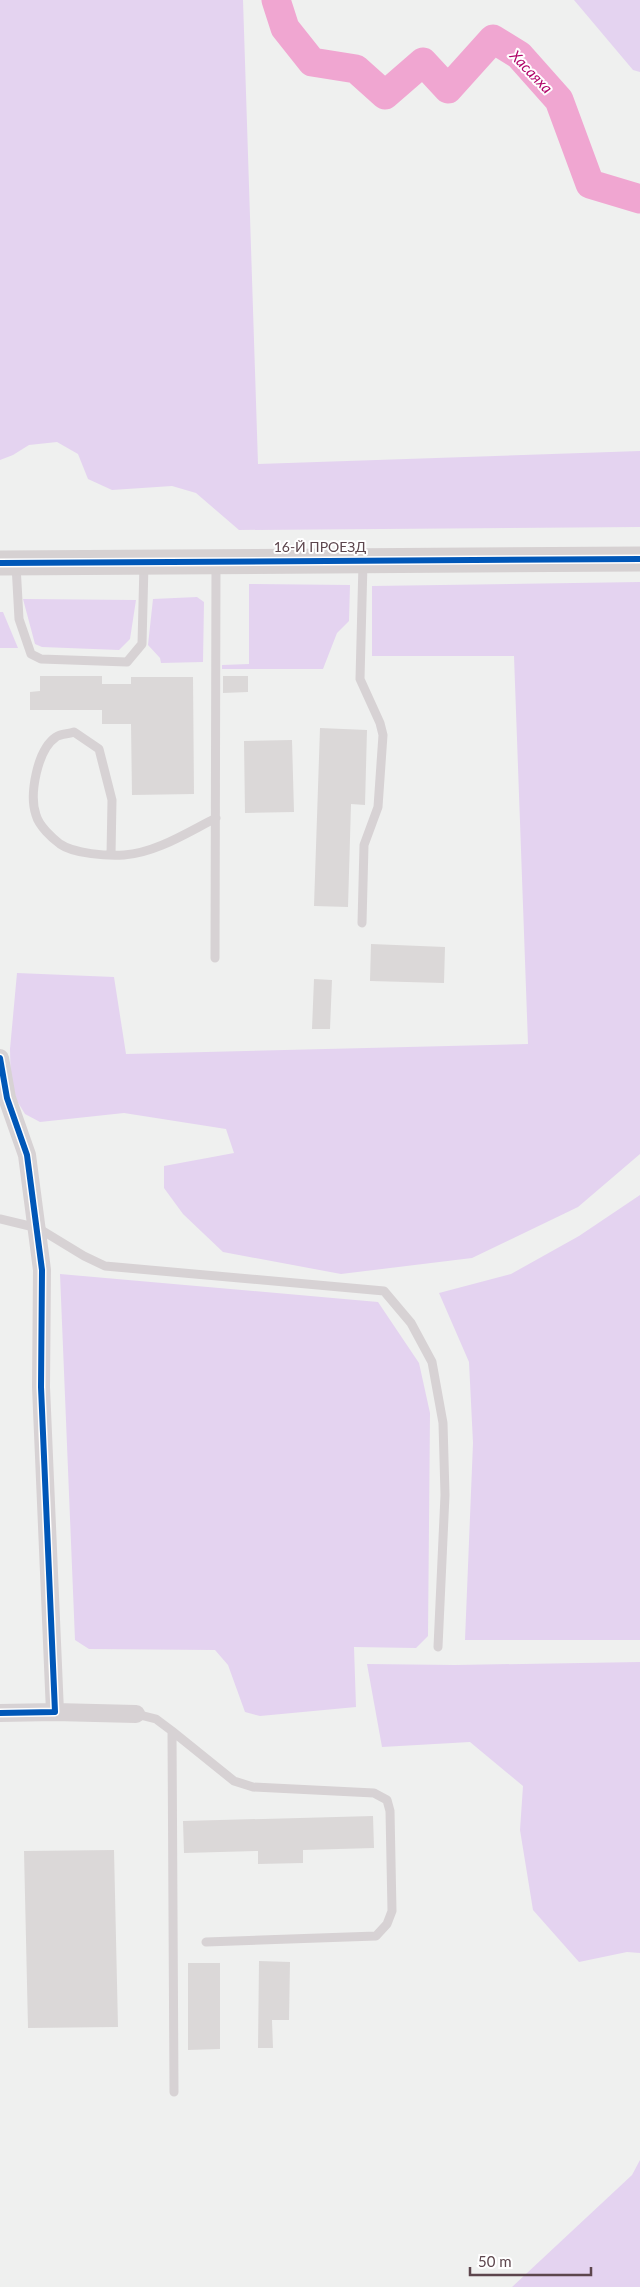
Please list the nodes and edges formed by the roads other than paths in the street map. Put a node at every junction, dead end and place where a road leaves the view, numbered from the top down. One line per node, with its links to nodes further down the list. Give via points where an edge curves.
1 (640, 559): 4 (street, 16-Й ПРОЕЗД)
2 (144, 560): 3 (street, 16-Й ПРОЕЗД); 5 (street, 16-Й ПРОЕЗД); 5 (lane, via 142,644 127,662 41,659 31,654 19,619)
3 (216, 560): 4 (street, 16-Й ПРОЕЗД); 6 (lane)
4 (363, 560): 8 (lane, via 360,679 383,735 378,807 364,845)
5 (8, 562)
6 (216, 818): 7 (lane, via 146,851); 9 (lane)
7 (111, 855): 7 (lane, via 62,846 36,816 33,794 41,756 56,737 74,732 99,749 112,800)
8 (362, 923)
9 (215, 958)
10 (0, 1058): 12 (street, via 7,1098 27,1155)
11 (0, 1219): 12 (lane)
12 (38, 1228): 13 (lane, via 105,1266 384,1291 411,1323 432,1362 443,1423 445,1495); 14 (street, via 42,1270 40,1387)
13 (438, 1647)
14 (55, 1712): 15 (street); 16 (street)
15 (0, 1713)
16 (136, 1714): 17 (lane, via 156,1719)
17 (172, 1731): 18 (lane, via 234,1781 253,1787 374,1793 387,1800 390,1811 392,1911 387,1924 376,1936); 19 (lane)
18 (206, 1942)
19 (174, 2092)

